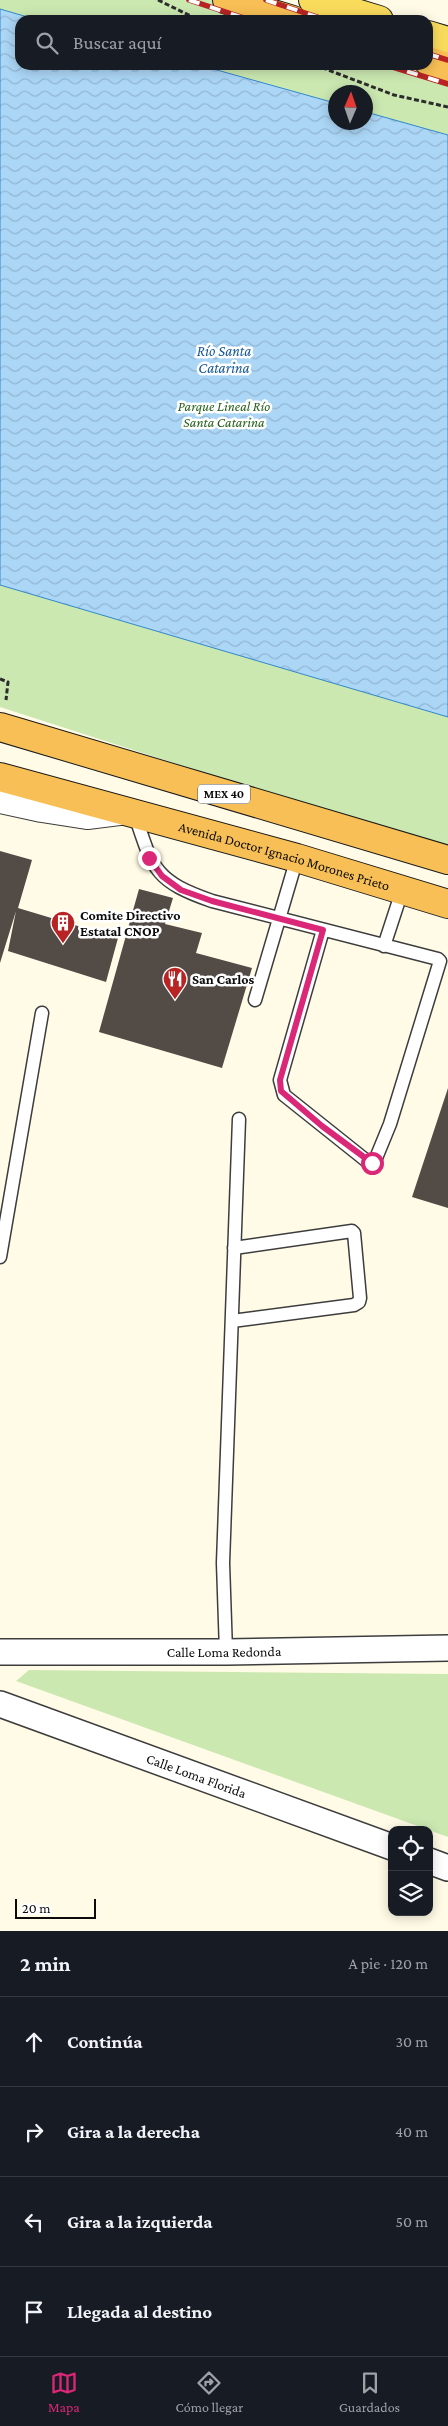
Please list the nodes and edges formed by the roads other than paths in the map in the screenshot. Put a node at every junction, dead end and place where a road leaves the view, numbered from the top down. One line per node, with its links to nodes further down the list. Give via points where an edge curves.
1 (227, 0): 3 (highway)
2 (313, 0): 4 (main road)
3 (276, 15)
4 (362, 15)
5 (433, 36): 6 (main road)
6 (448, 41)
7 (433, 62): 8 (highway)
8 (448, 67)
9 (0, 727): 14 (highway, MEX 40)
10 (0, 777): 12 (highway, Avenida Doctor Ignacio Morones Prieto)
11 (0, 799): 12 (street, Avenida Doctor Ignacio Morones Prieto, via 87,814)
12 (127, 813): 13 (highway, Avenida Doctor Ignacio Morones Prieto); 17 (lane, via 149,858 162,876 181,890)
13 (297, 858): 15 (highway, Avenida Doctor Ignacio Morones Prieto); 17 (lane)
14 (448, 860)
15 (402, 890): 16 (highway, Avenida Doctor Ignacio Morones Prieto); 19 (lane)
16 (448, 904)
17 (279, 918): 18 (lane); 20 (lane)
18 (323, 930): 19 (lane); 19 (lane, via 280,1080 281,1091 368,1162 374,1163 390,1124 440,964 438,959)
19 (384, 946)
20 (255, 1000)
21 (42, 1012): 24 (lane)
22 (239, 1119): 23 (lane)
23 (234, 1248): 25 (lane); 25 (lane, via 352,1231 360,1298 354,1305)
24 (0, 1257)
25 (232, 1321): 28 (lane, via 224,1563)
26 (448, 1648): 28 (street, Calle Loma Redonda)
27 (0, 1652): 28 (street, Calle Loma Redonda)
28 (226, 1652)
29 (0, 1704): 30 (street, Calle Loma Florida)
30 (388, 1846)
31 (433, 1862): 32 (street)
32 (448, 1868)

